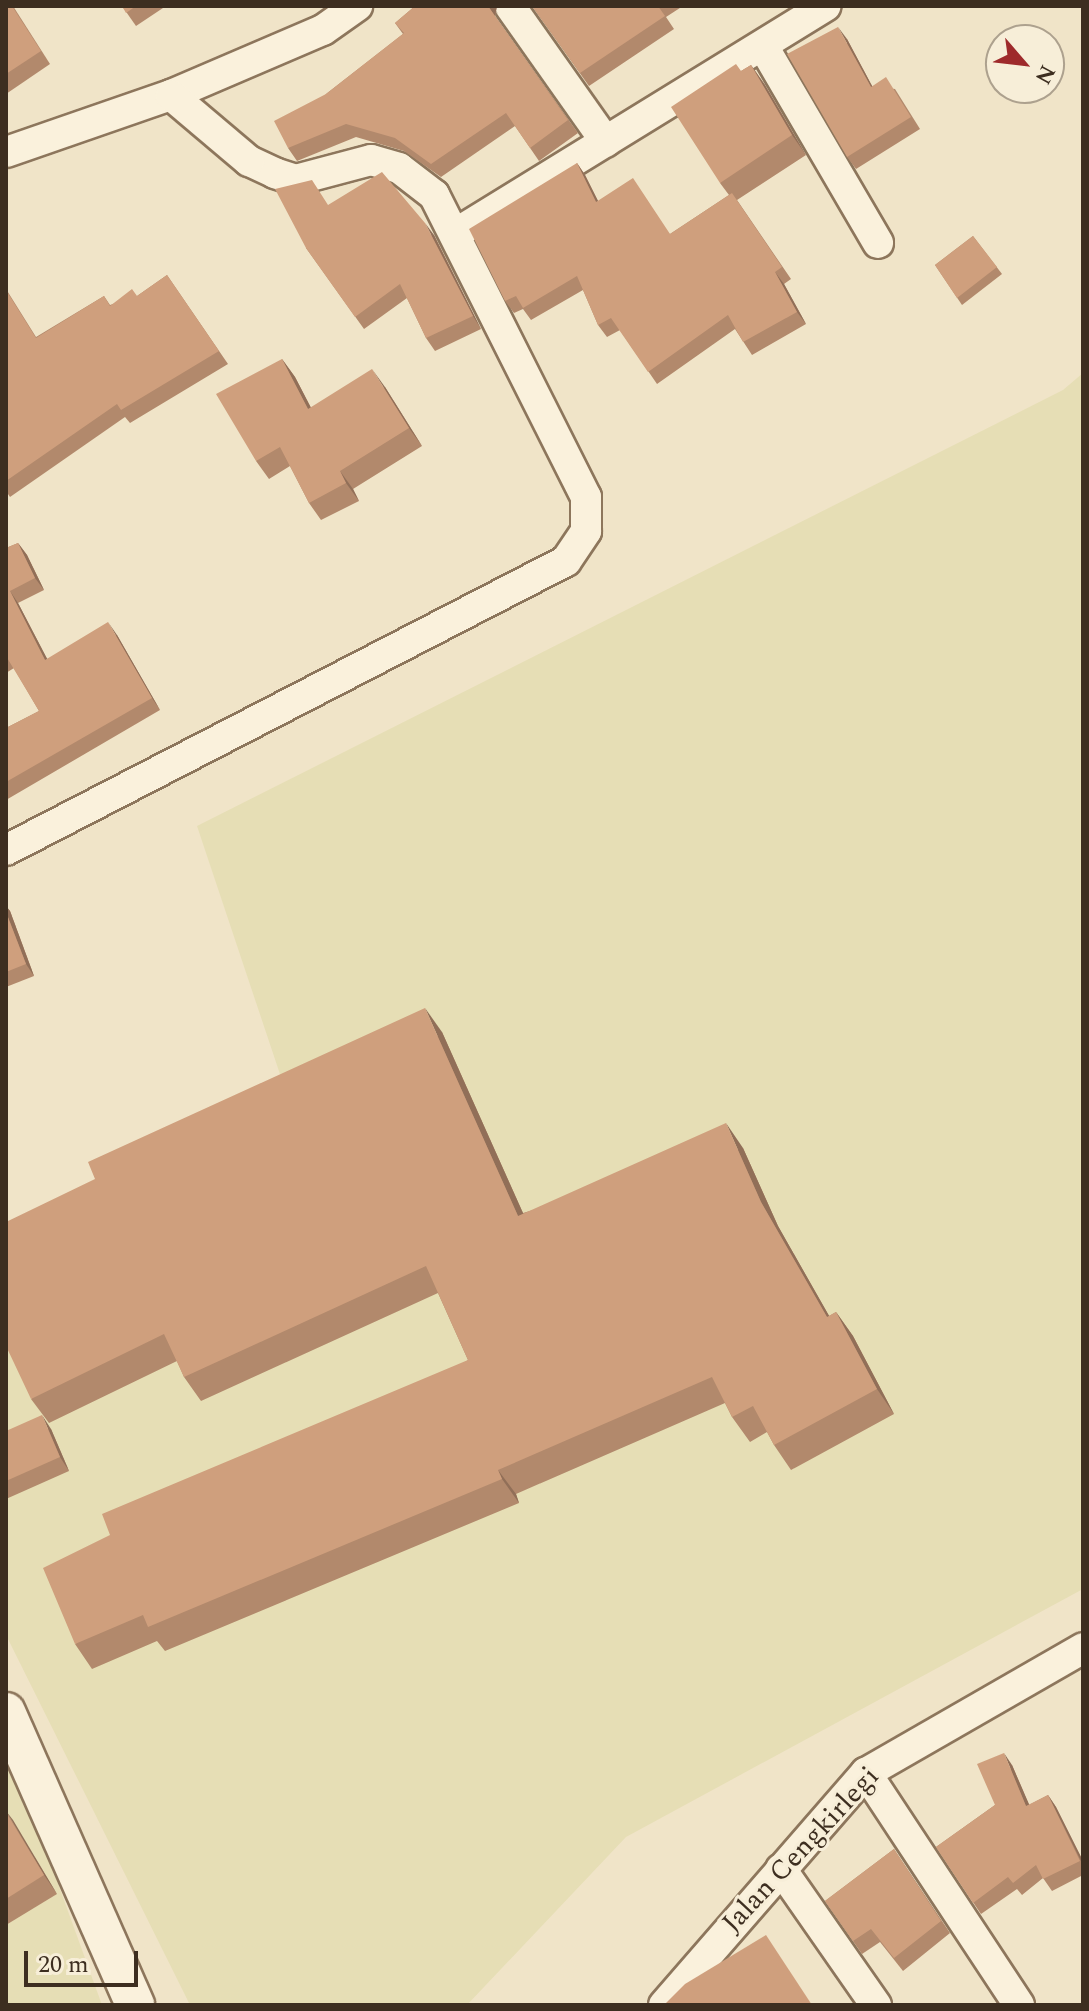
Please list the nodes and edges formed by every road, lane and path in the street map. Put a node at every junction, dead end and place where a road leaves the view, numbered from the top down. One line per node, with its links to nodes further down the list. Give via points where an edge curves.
1 (357, 6): 5 (street, via 323,30)
2 (510, 6): 6 (street)
3 (825, 6): 4 (street)
4 (763, 46): 6 (street); 9 (street)
5 (171, 95): 7 (street); 8 (street, via 249,161 296,180 371,160 399,168 434,195)
6 (606, 142): 8 (street)
7 (6, 152)
8 (455, 234): 10 (street, via 586,497 586,531 566,561 164,775)
9 (878, 243)
10 (6, 850)
11 (1083, 1648): 13 (street, Jalan Cengkirlegi)
12 (6, 1712): 15 (street)
13 (866, 1773): 14 (street, Jalan Cengkirlegi); 18 (street)
14 (781, 1869): 16 (street, Jalan Cengkirlegi); 17 (street)
15 (135, 2005)
16 (664, 2005)
17 (876, 2005)
18 (1019, 2005)

